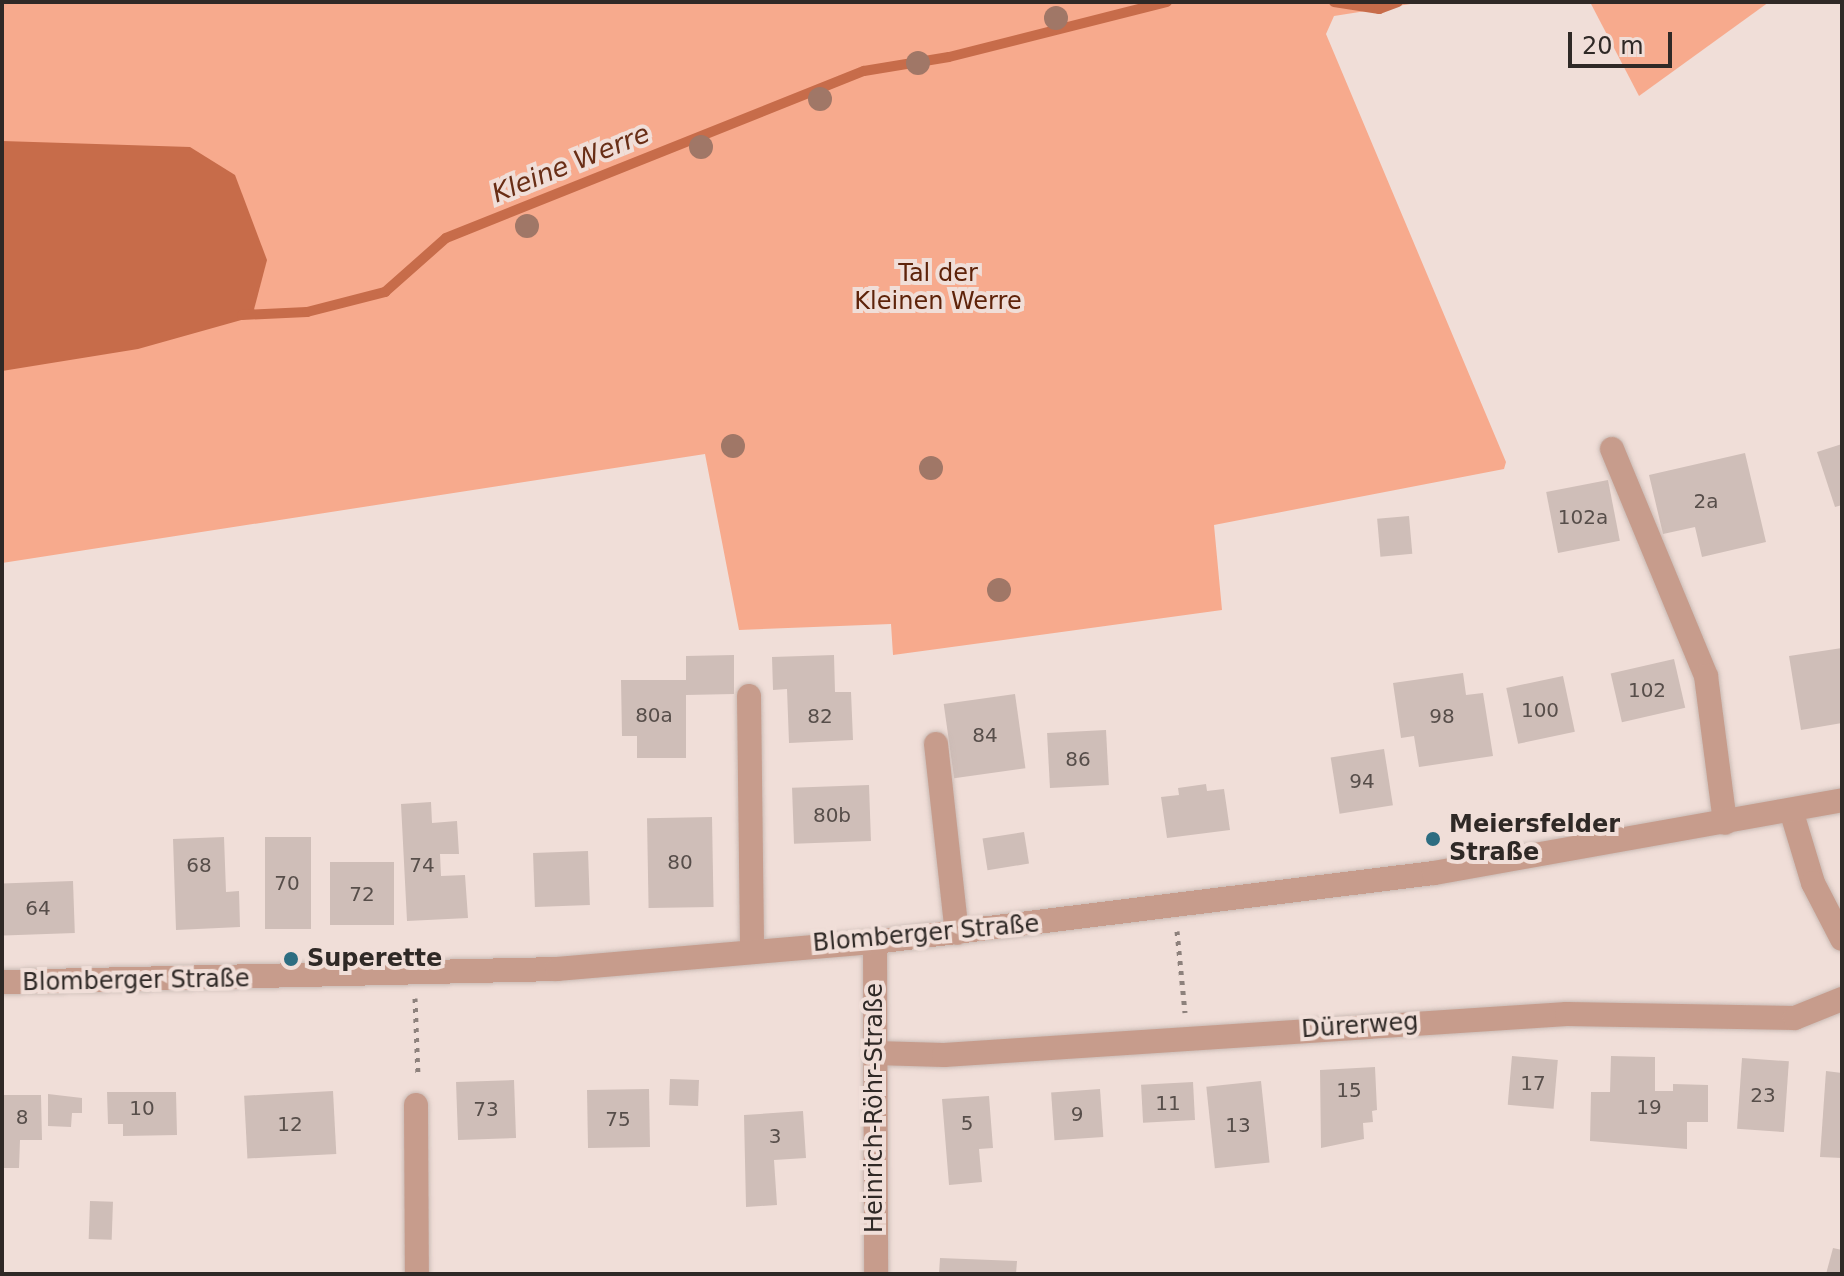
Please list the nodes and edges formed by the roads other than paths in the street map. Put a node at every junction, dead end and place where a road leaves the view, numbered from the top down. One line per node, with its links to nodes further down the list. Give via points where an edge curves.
1 (1612, 449): 6 (street, via 1706,676)
2 (749, 696): 10 (street)
3 (936, 744): 7 (street)
4 (1842, 800): 5 (street, Blomberger Straße)
5 (1791, 810): 6 (street, Blomberger Straße); 8 (street, via 1813,883)
6 (1725, 823): 7 (street, Blomberger Straße, via 1434,873)
7 (957, 933): 9 (street, Blomberger Straße)
8 (1842, 939)
9 (875, 942): 10 (street, Blomberger Straße); 13 (street, Heinrich-Röhr-Straße)
10 (752, 949): 11 (street, Blomberger Straße, via 557,969)
11 (2, 982)
12 (1842, 999): 13 (street, Dürerweg, via 1795,1018 1567,1014 944,1055)
13 (875, 1053): 16 (street, Heinrich-Röhr-Straße)
14 (416, 1105): 15 (street)
15 (417, 1274)
16 (876, 1274)

